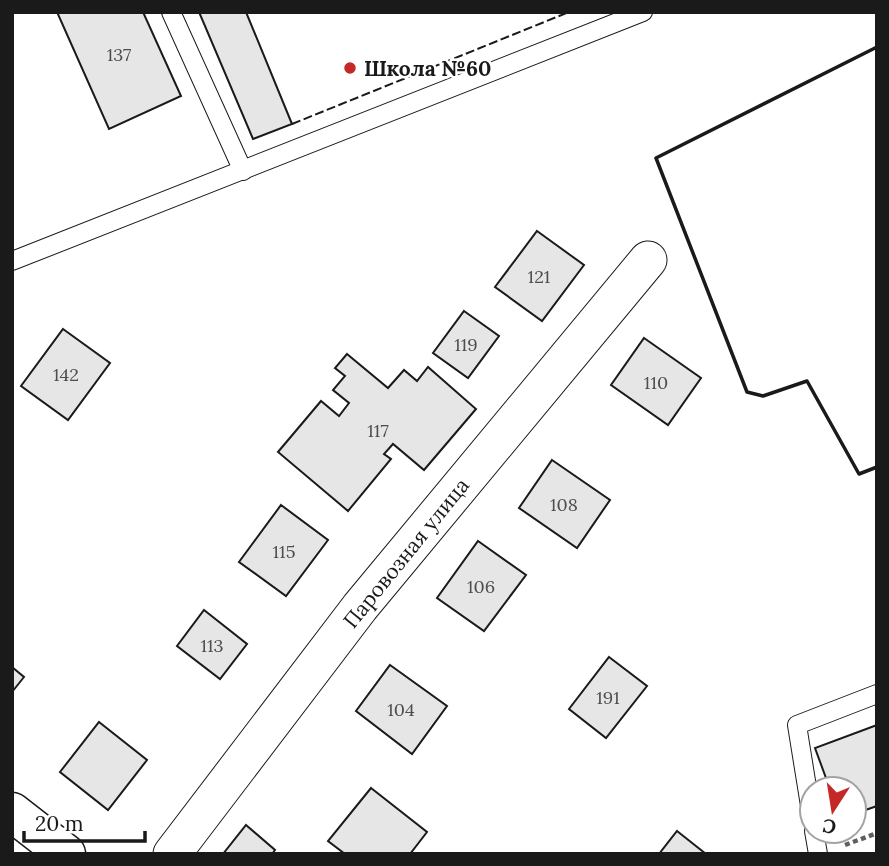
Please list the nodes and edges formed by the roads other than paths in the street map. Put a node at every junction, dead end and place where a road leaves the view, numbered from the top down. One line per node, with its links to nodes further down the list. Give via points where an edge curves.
1 (170, 12): 3 (lane)
2 (643, 12): 3 (lane)
3 (243, 171): 5 (lane)
4 (648, 260): 10 (street, Паровозная улица, via 360,607)
5 (12, 261)
6 (877, 694): 7 (lane, via 797,724)
7 (805, 775)
8 (12, 813): 9 (street)
9 (66, 854)
10 (172, 854)

